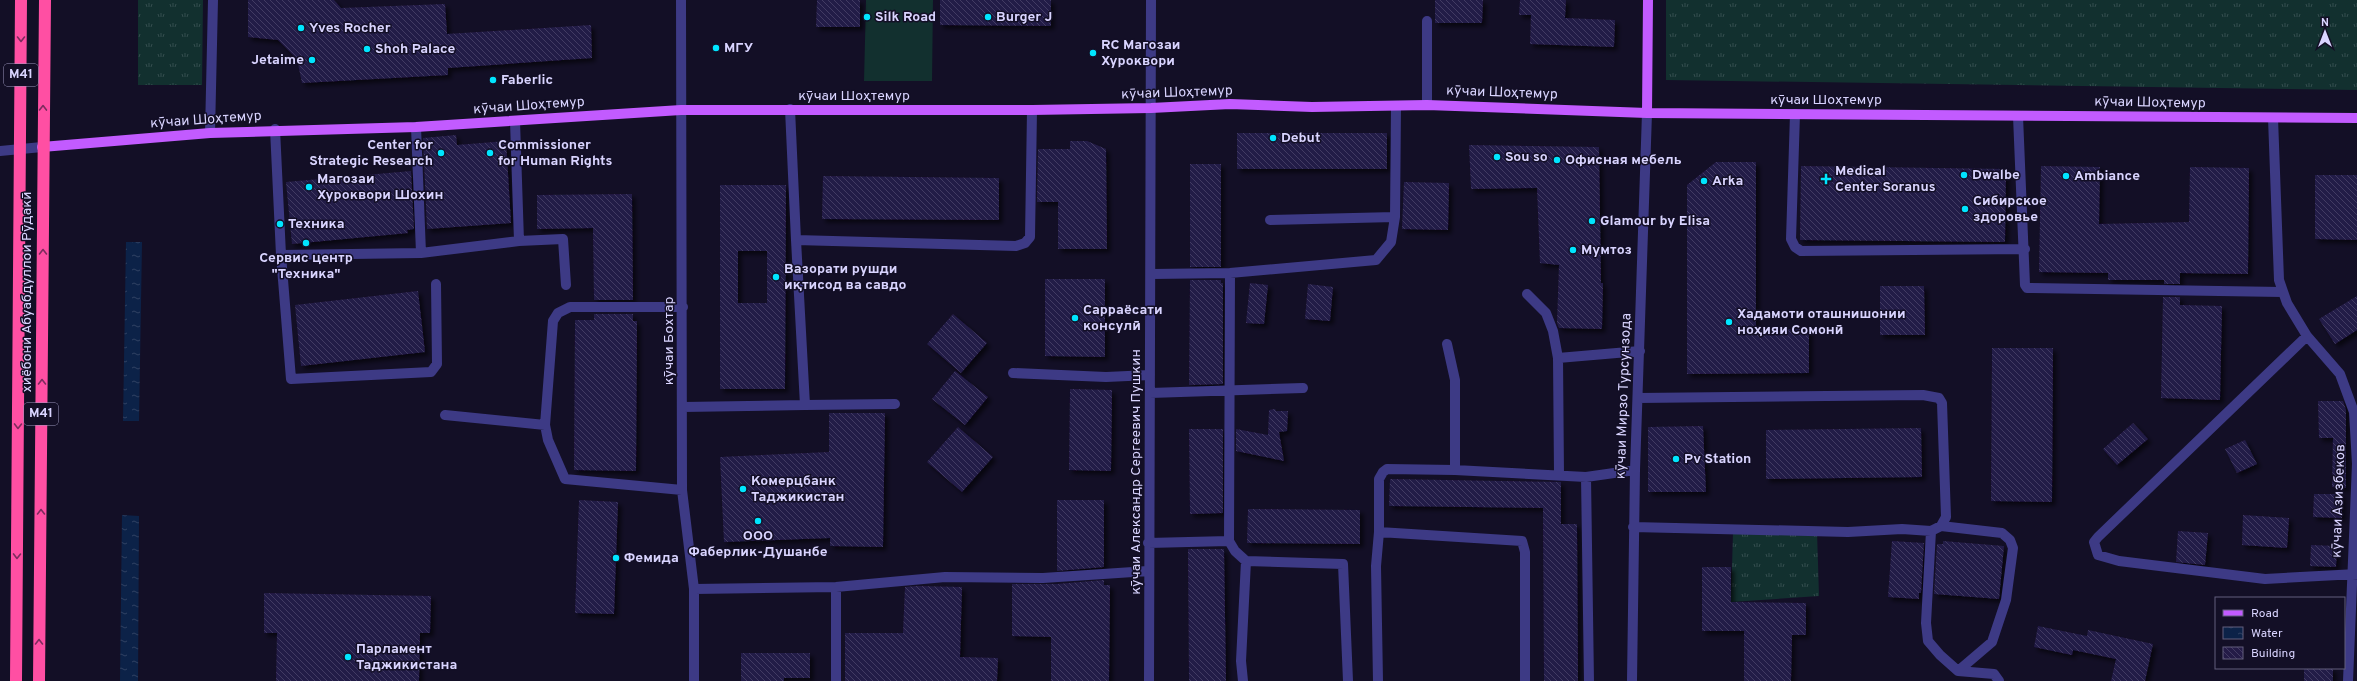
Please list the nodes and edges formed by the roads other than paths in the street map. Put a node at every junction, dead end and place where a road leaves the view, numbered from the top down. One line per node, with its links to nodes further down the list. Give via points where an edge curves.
1 (21, 0): 24 (highway, хиёбони Абуабдуллои Рӯдакӣ / M41, one-way to 24)
2 (45, 0): 23 (highway, хиёбони Абуабдуллои Рӯдакӣ / M41, one-way to 2)
3 (213, 0): 22 (street)
4 (681, 0): 12 (street, кӯчаи Бохтар)
5 (1151, 0): 10 (street, кӯчаи Александр Сергеевич Пушкин)
6 (1648, 0): 14 (main road)
7 (1427, 21): 8 (street)
8 (1427, 105): 9 (main road, кӯчаи Шоҳтемур); 14 (main road, кӯчаи Шоҳтемур)
9 (1396, 106): 10 (main road, кӯчаи Шоҳтемур, via 1230,104); 26 (street)
10 (1151, 108): 13 (main road, кӯчаи Шоҳтемур); 33 (street, кӯчаи Александр Сергеевич Пушкин)
11 (790, 109): 12 (main road, кӯчаи Шоҳтемур); 13 (main road, кӯчаи Шоҳтемур); 28 (street)
12 (681, 110): 19 (main road, кӯчаи Шоҳтемур); 39 (street, кӯчаи Бохтар)
13 (1032, 110): 28 (street, via 1030,237 1025,243 1016,246 933,245)
14 (1647, 113): 15 (main road, кӯчаи Шоҳтемур); 42 (street, кӯчаи Мирзо Турсунзода)
15 (1795, 114): 16 (main road, кӯчаи Шоҳтемур); 30 (street, via 1791,239 1794,247 1801,251)
16 (2018, 116): 17 (main road, кӯчаи Шоҳтемур); 30 (street)
17 (2273, 118): 18 (main road, кӯчаи Шоҳтемур); 37 (street, via 2279,280)
18 (2357, 118)
19 (515, 121): 20 (main road, кӯчаи Шоҳтемур); 29 (street)
20 (416, 127): 21 (main road, кӯчаи Шоҳтемур); 31 (street)
21 (275, 129): 22 (main road, кӯчаи Шоҳтемур); 32 (street)
22 (210, 133): 23 (main road, кӯчаи Шоҳтемур)
23 (42, 147): 24 (street, кӯчаи Шоҳтемур); 73 (highway, хиёбони Абуабдуллои Рӯдакӣ / M41, one-way to 23)
24 (20, 149): 25 (street, кӯчаи Шоҳтемур); 72 (highway, хиёбони Абуабдуллои Рӯдакӣ / M41, one-way to 72)
25 (0, 151)
26 (1395, 217): 27 (street); 34 (street, via 1391,242 1376,260)
27 (1270, 220)
28 (796, 240): 51 (street)
29 (520, 241): 31 (street); 36 (street, via 563,239)
30 (2025, 249): 37 (street, via 2025,285 2031,289)
31 (421, 253): 32 (street)
32 (281, 255): 35 (street, via 291,379 431,372 436,364)
33 (1152, 274): 34 (street); 45 (street, кӯчаи Александр Сергеевич Пушкин)
34 (1230, 274): 47 (street)
35 (436, 284)
36 (566, 285)
37 (2282, 292): 40 (street, кӯчаи Азизбеков)
38 (1527, 294): 43 (street, via 1546,313 1553,331)
39 (682, 308): 52 (street, кӯчаи Бохтар); 54 (street, via 570,307 558,313 553,322)
40 (2307, 336): 68 (street, кӯчаи Азизбеков, via 2340,374 2354,412 2357,464); 68 (street, via 2098,537 2094,542 2095,550 2098,555 2119,562 2265,579)
41 (1447, 344): 55 (street, via 1455,380)
42 (1640, 351): 43 (street); 49 (street, кӯчаи Мирзо Турсунзода)
43 (1558, 358): 57 (street)
44 (1013, 373): 45 (street, via 1106,378)
45 (1150, 376): 48 (street, кӯчаи Александр Сергеевич Пушкин)
46 (1303, 388): 47 (street)
47 (1230, 392): 48 (street); 64 (street)
48 (1150, 393): 65 (street, кӯчаи Александр Сергеевич Пушкин)
49 (1638, 398): 56 (street, кӯчаи Мирзо Турсунзода); 60 (street, via 1923,395 1939,398 1942,404 1946,493 1946,517)
50 (895, 404): 51 (street)
51 (805, 405): 52 (street)
52 (683, 408): 59 (street, кӯчаи Бохтар)
53 (446, 416): 54 (street)
54 (545, 426): 59 (street, via 548,440 565,480)
55 (1455, 470): 57 (street); 63 (street, via 1387,469 1383,472 1379,479)
56 (1635, 470): 58 (street); 61 (street, кӯчаи Мирзо Турсунзода)
57 (1559, 474): 58 (street)
58 (1586, 477): 81 (street)
59 (682, 490): 70 (street, кӯчаи Бохтар)
60 (1941, 526): 62 (street); 71 (street, via 2002,533 2010,540 2012,548 2006,600 1992,642)
61 (1634, 527): 62 (street, via 1848,532); 82 (street, кӯчаи Мирзо Турсунзода)
62 (1931, 531): 71 (street, via 1926,623 1928,641)
63 (1379, 532): 79 (street, via 1376,566); 80 (street, via 1522,542 1525,552)
64 (1229, 541): 65 (street); 66 (street)
65 (1148, 543): 67 (street, кӯчаи Александр Сергеевич Пушкин)
66 (1246, 561): 77 (street, via 1241,661); 78 (street, via 1344,564)
67 (1148, 571): 69 (street, via 1043,578 945,577); 76 (street, кӯчаи Александр Сергеевич Пушкин)
68 (2354, 574): 84 (street, кӯчаи Азизбеков)
69 (836, 588): 70 (street); 75 (street)
70 (694, 589): 74 (street, кӯчаи Бохтар)
71 (1958, 672): 83 (street, via 1994,674)
72 (16, 681)
73 (39, 681)
74 (694, 681)
75 (836, 681)
76 (1149, 681)
77 (1243, 681)
78 (1348, 681)
79 (1378, 681)
80 (1525, 681)
81 (1589, 681)
82 (1632, 681)
83 (2000, 681)
84 (2348, 681)

